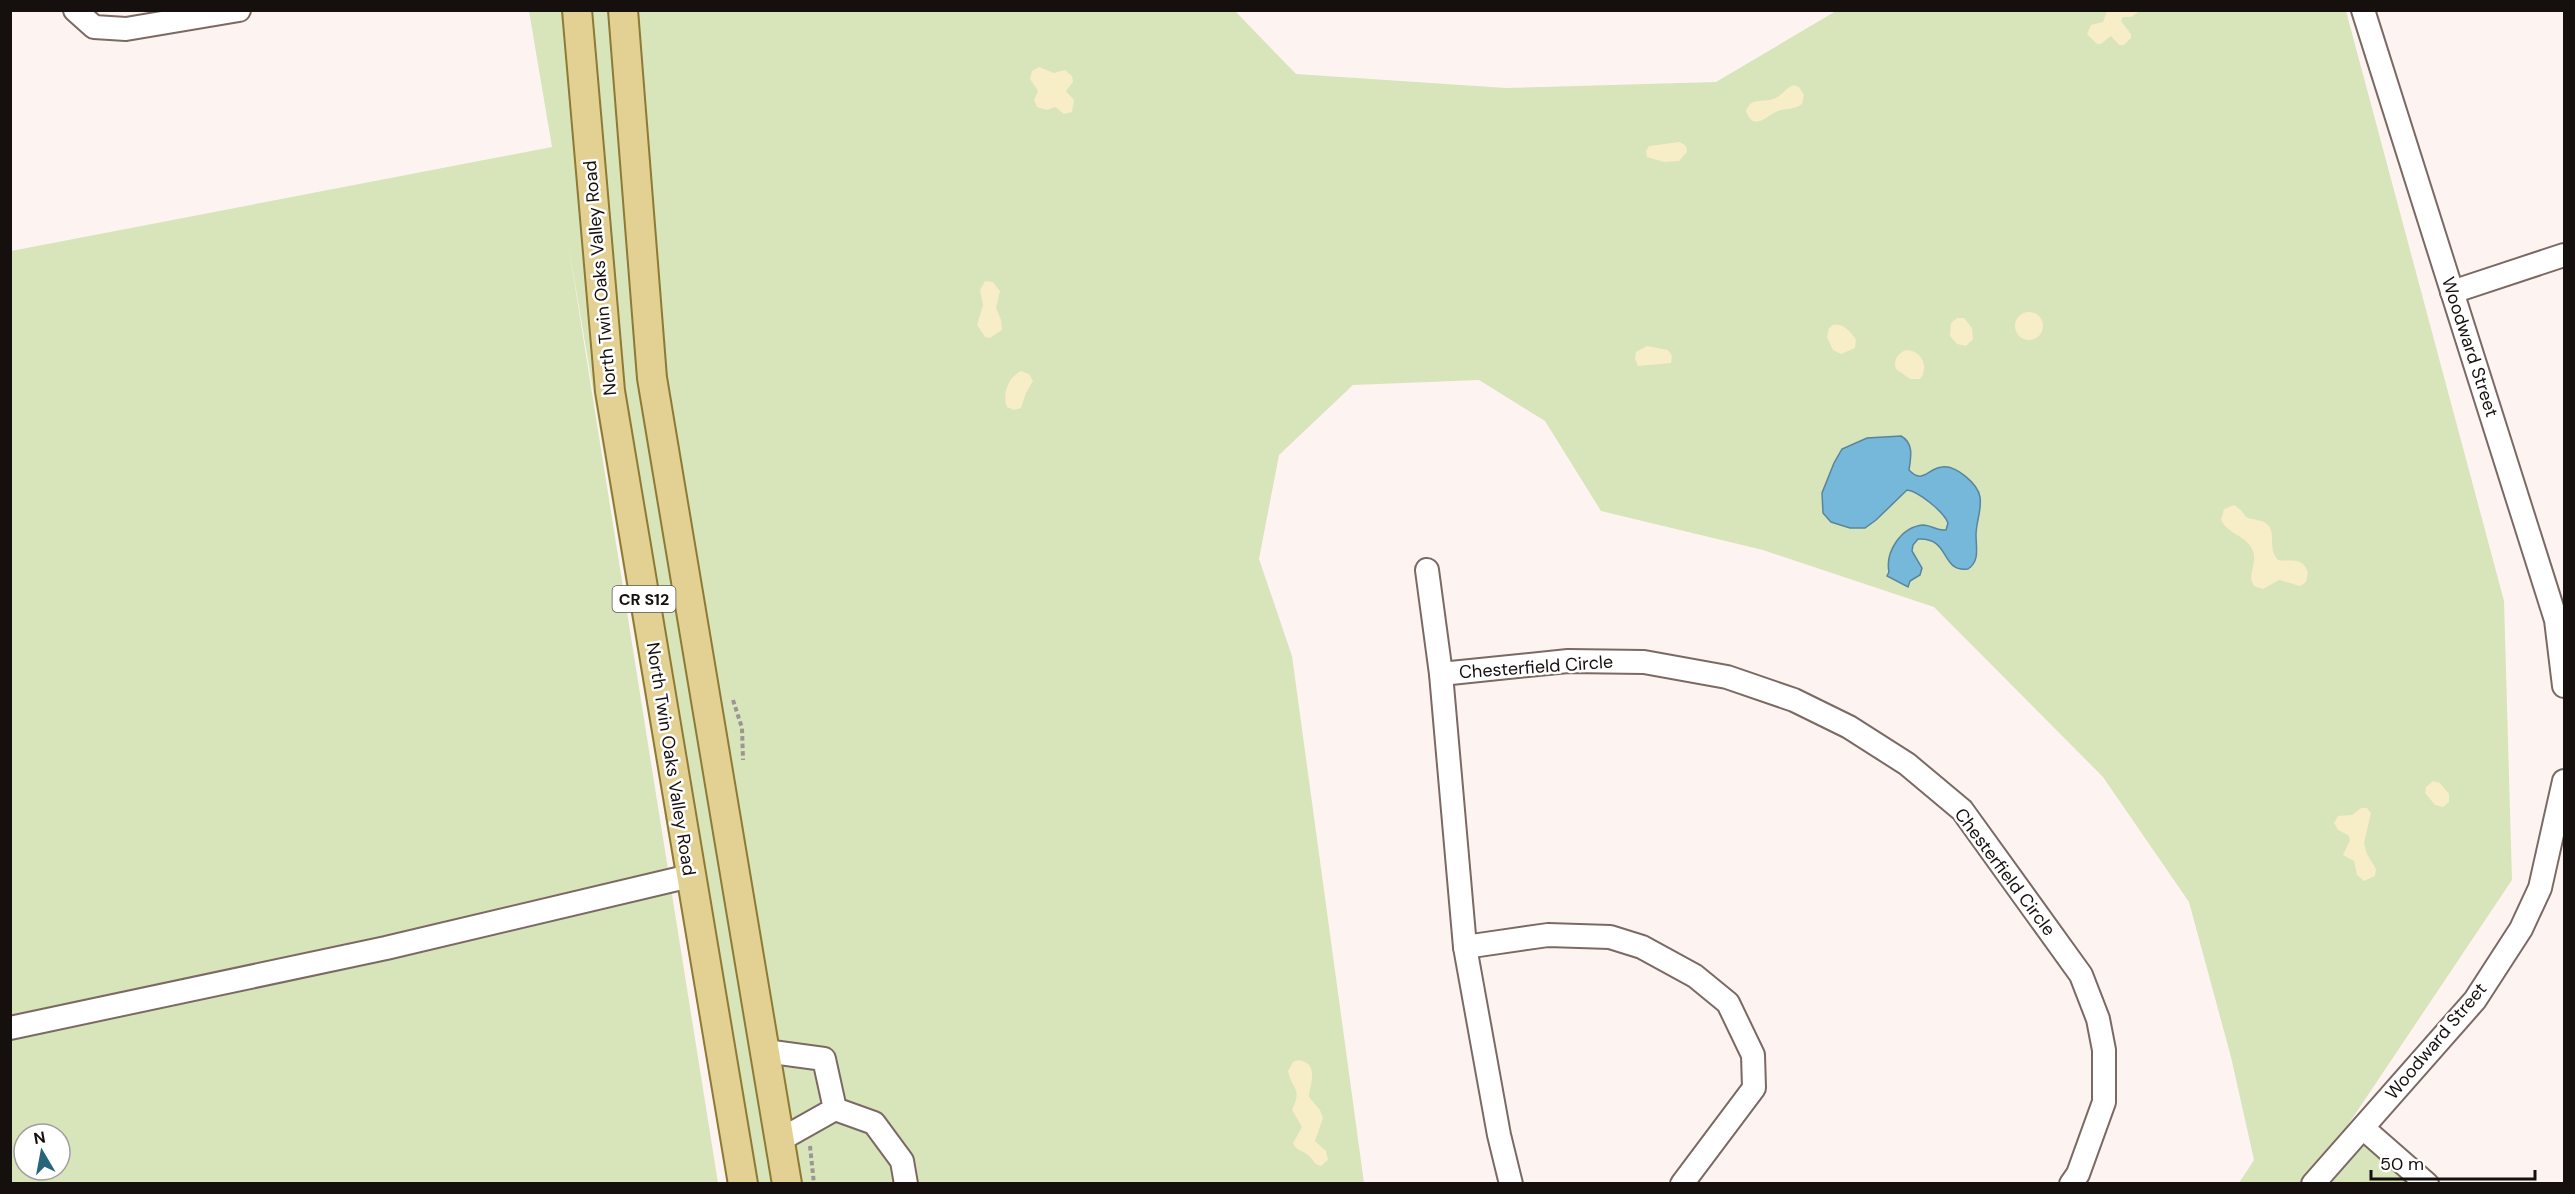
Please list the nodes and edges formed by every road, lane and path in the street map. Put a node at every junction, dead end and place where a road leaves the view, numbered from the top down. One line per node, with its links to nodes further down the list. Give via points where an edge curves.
1 (75, 10): 2 (street, via 94,27 126,30)
2 (239, 10)
3 (577, 10): 14 (main road, North Twin Oaks Valley Road / CR S12, via 610,391)
4 (623, 10): 17 (main road, CR S12, via 652,378)
5 (2363, 10): 7 (street, Woodward Street)
6 (2565, 255): 7 (street)
7 (2452, 292): 10 (street, Woodward Street, via 2556,620)
8 (1427, 570): 9 (street, Chesterfield Circle)
9 (1441, 674): 15 (street, Chesterfield Circle); 27 (street, Chesterfield Circle, via 1568,661 1644,662 1726,677 1803,704 1849,727 1907,764 1962,810 2081,975 2098,1019 2104,1050 2103,1102)
10 (2565, 686)
11 (733, 699): 12 (path, via 742,728)
12 (744, 767)
13 (2565, 781): 20 (street, Woodward Street, via 2540,888 2521,929 2475,1000)
14 (690, 876): 16 (street, via 386,948); 22 (main road, North Twin Oaks Valley Road / CR S12)
15 (1466, 947): 25 (street, Chesterfield Circle, via 1498,1135); 26 (street, via 1548,935 1610,937 1642,947 1695,976 1728,1003 1753,1055 1754,1088)
16 (10, 1028)
17 (765, 1051): 18 (street, via 824,1059); 21 (main road, CR S12)
18 (835, 1109): 19 (street); 24 (street, via 874,1123 902,1161)
19 (805, 1126): 21 (street); 23 (path)
20 (2363, 1128): 28 (street, Woodward Street); 29 (street)
21 (782, 1167)
22 (743, 1184)
23 (814, 1184)
24 (906, 1184)
25 (1511, 1184)
26 (1682, 1184)
27 (2071, 1184)
28 (2313, 1184)
29 (2427, 1184)

